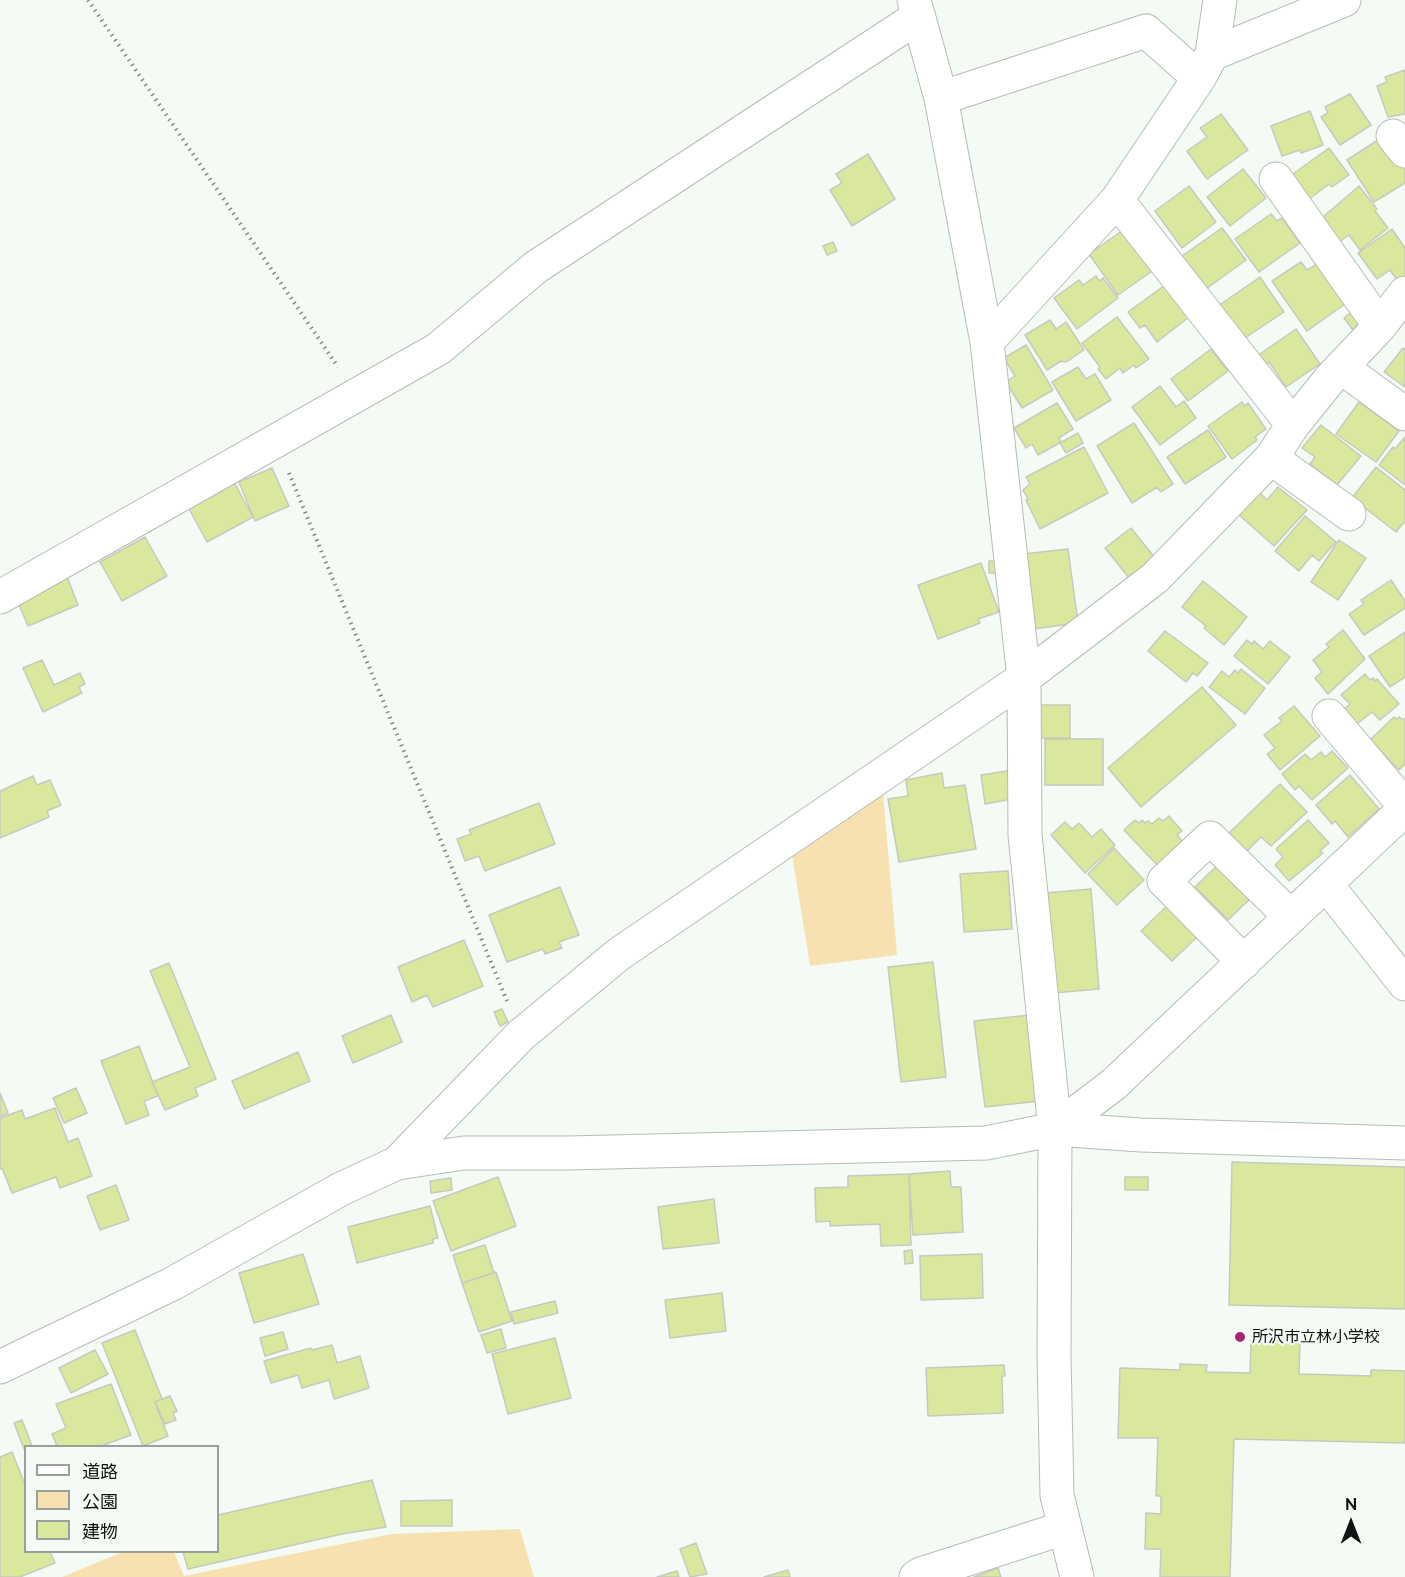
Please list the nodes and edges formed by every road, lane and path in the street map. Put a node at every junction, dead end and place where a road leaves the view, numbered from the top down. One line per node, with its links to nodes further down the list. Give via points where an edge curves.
1 (88, 0): 13 (path)
2 (1220, 0): 5 (street)
3 (1344, 0): 5 (street)
4 (916, 8): 6 (street); 13 (street, via 536,267 438,349)
5 (1206, 66): 6 (street, via 1146,31); 8 (street)
6 (941, 98): 11 (street)
7 (1276, 179): 10 (street)
8 (1118, 200): 11 (street); 15 (street)
9 (1405, 293): 10 (street)
10 (1380, 326): 12 (street)
11 (987, 342): 20 (street)
12 (1341, 367): 14 (street); 15 (street)
13 (357, 395): 16 (street)
14 (1405, 414)
15 (1293, 425): 17 (street)
16 (276, 442): 19 (street); 27 (path)
17 (1271, 458): 18 (street); 20 (street, via 1155,578)
18 (1349, 514)
19 (0, 597)
20 (1024, 678): 27 (street, via 619,954); 28 (street, via 1025,835)
21 (1329, 716): 22 (street)
22 (1405, 807): 23 (street)
23 (1326, 884): 24 (street); 26 (street)
24 (1291, 916): 25 (street); 25 (street, via 1210,838 1164,880)
25 (1244, 962): 28 (street, via 1114,1084)
26 (1405, 984)
27 (521, 1035): 30 (street)
28 (1055, 1129): 29 (street); 30 (street, via 986,1143 464,1153); 32 (street, via 1057,1495)
29 (1405, 1143)
30 (397, 1163): 31 (street, via 341,1189 172,1284)
31 (0, 1367)
32 (1064, 1528): 33 (street); 34 (street)
33 (916, 1577)
34 (1077, 1577)

